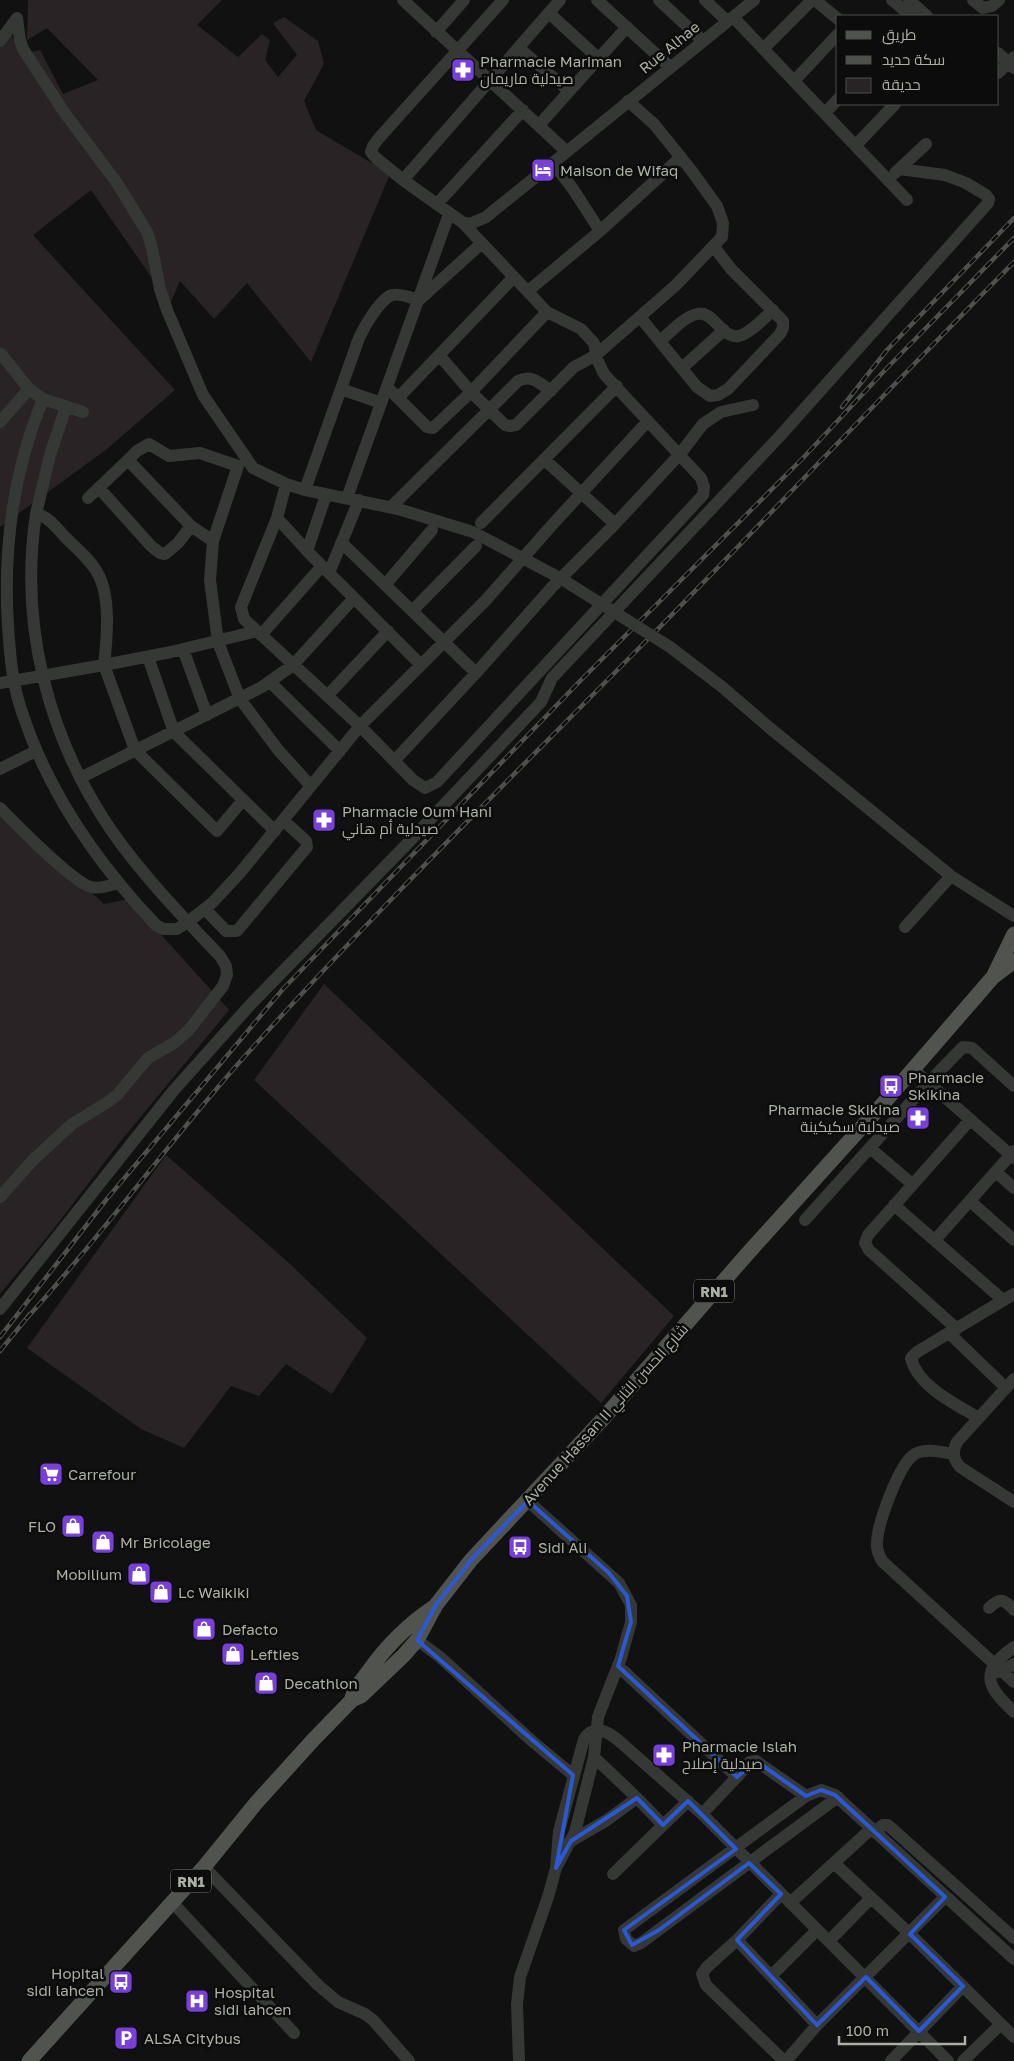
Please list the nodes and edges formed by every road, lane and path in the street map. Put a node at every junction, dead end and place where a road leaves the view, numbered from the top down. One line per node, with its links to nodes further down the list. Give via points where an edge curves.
1 (403, 0): 20 (street)
2 (464, 0): 20 (street)
3 (503, 0): 26 (street)
4 (560, 0): 14 (street)
5 (659, 0): 22 (street)
6 (704, 0): 18 (street)
7 (754, 0): 18 (street, Rue Alhae)
8 (813, 0): 17 (street); 25 (street)
9 (892, 0): 15 (street)
10 (909, 0): 16 (street)
11 (973, 0): 12 (street, via 984,8)
12 (999, 0)
13 (599, 1): 19 (street)
14 (549, 13): 24 (street); 28 (street)
15 (909, 15)
16 (926, 15)
17 (836, 17)
18 (730, 19): 22 (street, Rue Alhae); 25 (street)
19 (627, 27): 28 (street); 30 (street)
20 (436, 32): 26 (street)
21 (836, 36): 33 (street)
22 (703, 40): 30 (street, Rue Alhae)
23 (0, 41): 86 (street, via 17,18 23,49 148,232 167,310 203,395 253,468)
24 (519, 48): 32 (street); 34 (street)
25 (764, 48): 33 (street)
26 (457, 51): 32 (street); 48 (street, via 372,146 372,154)
27 (999, 54): 29 (street)
28 (598, 58): 34 (street)
29 (1012, 63): 31 (street)
30 (670, 67): 35 (street, Rue Alhae)
31 (999, 71)
32 (491, 80): 38 (street); 48 (street)
33 (795, 80): 39 (street)
34 (569, 91): 40 (street)
35 (628, 101): 43 (street, Rue Alhae); 44 (street, via 654,124)
36 (836, 101): 39 (street)
37 (894, 105): 42 (street)
38 (523, 110): 40 (street); 50 (street)
39 (826, 112): 42 (street)
40 (539, 125): 43 (street)
41 (926, 144): 46 (street)
42 (856, 145): 47 (street)
43 (566, 151): 45 (street, Rue Alhae)
44 (681, 157): 53 (street); 55 (street, via 717,206 724,223 722,237)
45 (553, 162): 52 (street, Rue Alhae, via 486,217 470,224); 53 (street)
46 (899, 169): 47 (street); 166 (street, via 945,175 986,195 988,203 780,436 552,678 541,702 251,1004 174,1090)
47 (888, 179): 49 (street)
48 (403, 180): 50 (street)
49 (907, 200)
50 (437, 204): 51 (street)
51 (449, 214): 52 (street); 58 (street)
52 (462, 222): 54 (street)
53 (600, 231): 57 (street)
54 (482, 244): 56 (street); 58 (street)
55 (714, 247): 59 (street, via 731,269); 61 (street)
56 (514, 277): 57 (street); 65 (street)
57 (528, 291): 60 (street)
58 (419, 300): 68 (street); 70 (street, via 397,294 384,301 362,332)
59 (773, 310): 62 (street, via 739,336); 67 (street, via 783,321 783,328 744,373 718,396 710,396 697,386)
60 (547, 312): 66 (street, via 581,329 594,343); 73 (street)
61 (640, 317): 63 (street); 66 (street)
62 (724, 330): 63 (street, via 707,315 697,313); 67 (street)
63 (660, 341): 67 (street)
64 (1, 354): 71 (street)
65 (439, 355): 73 (street); 74 (street)
66 (596, 355): 69 (street, via 604,374); 72 (street, via 574,367)
67 (682, 368)
68 (387, 386): 74 (street); 76 (street)
69 (617, 386): 81 (street); 85 (street)
70 (341, 389): 76 (street); 88 (street)
71 (29, 390): 75 (street); 82 (street)
72 (550, 391): 79 (street, via 532,378 524,378); 79 (street, via 523,420 513,426 505,425)
73 (472, 392): 74 (street, via 433,428 427,427); 79 (street)
74 (398, 398)
75 (43, 399): 78 (street); 100 (street, via 22,457)
76 (381, 403): 92 (street)
77 (753, 406): 83 (street, via 721,412 703,424)
78 (66, 407): 80 (street); 94 (street, via 50,454)
79 (490, 410): 93 (street)
80 (83, 412)
81 (648, 421): 83 (street); 89 (street)
82 (0, 422)
83 (680, 454): 97 (street); 132 (street, via 701,478 704,491 700,500 438,782 429,788 420,786)
84 (128, 460): 87 (street); 98 (street); 101 (street, via 142,446 149,444 169,456 200,453 238,466)
85 (545, 460): 89 (street); 96 (street)
86 (286, 484): 88 (street); 95 (street)
87 (99, 488): 91 (street); 98 (street, via 160,553 165,554 171,549)
88 (305, 490): 90 (street)
89 (581, 494): 97 (street); 113 (street)
90 (326, 495): 92 (street); 104 (street)
91 (88, 498)
92 (353, 499): 93 (street); 102 (street)
93 (394, 508): 140 (street, bridge, via 474,532 560,578 670,647)
94 (36, 514): 116 (street, via 55,526 98,573 106,603); 120 (street, via 30,579)
95 (276, 518): 104 (street); 111 (street, via 241,607 244,619)
96 (481, 523)
97 (615, 524): 119 (street, via 553,586)
98 (191, 526): 101 (street)
99 (432, 530): 106 (street)
100 (4, 535): 107 (street)
101 (213, 541): 112 (street, via 210,580)
102 (343, 544): 105 (street); 106 (street)
103 (476, 546): 109 (street)
104 (307, 551): 105 (street)
105 (326, 570): 108 (street); 111 (street)
106 (385, 585): 109 (street)
107 (4, 593): 121 (street)
108 (354, 598): 110 (street); 117 (street)
109 (412, 611): 113 (street)
110 (388, 631): 118 (street); 124 (street)
111 (259, 633): 112 (street); 117 (street)
112 (218, 642): 114 (street); 125 (street)
113 (445, 642): 118 (street); 119 (street)
114 (183, 649): 115 (street); 126 (street)
115 (148, 657): 116 (street); 128 (street)
116 (104, 664): 120 (street); 129 (street)
117 (293, 664): 122 (street); 124 (street)
118 (420, 665): 127 (street)
119 (476, 674): 132 (street)
120 (42, 675): 121 (street); 134 (street, via 53,716)
121 (14, 680): 123 (street); 130 (street)
122 (270, 682): 125 (street); 131 (street)
123 (0, 683)
124 (327, 696): 127 (street)
125 (240, 699): 126 (street); 135 (street, via 278,751)
126 (207, 715): 128 (street)
127 (360, 726): 131 (street); 132 (street)
128 (174, 732): 129 (street); 136 (street)
129 (135, 750): 134 (street); 136 (street, via 217,831)
130 (36, 751): 133 (street); 141 (street, via 82,833)
131 (340, 751): 135 (street)
132 (394, 760)
133 (0, 769)
134 (80, 778): 144 (street, via 129,854)
135 (311, 786): 138 (street)
136 (243, 800): 139 (street)
137 (0, 808): 141 (street, via 82,882 95,887)
138 (283, 820): 139 (street); 142 (street, via 306,841 307,847 237,931 226,931)
139 (275, 831): 142 (street)
140 (951, 876): 143 (street); 145 (street)
141 (117, 884): 144 (street, via 163,929 177,929)
142 (205, 908): 144 (street)
143 (1014, 916)
144 (188, 922): 159 (street, via 226,966 223,986 188,1031 174,1044 148,1058 117,1095 72,1124)
145 (905, 927)
146 (1014, 934): 148 (main road, Avenue Hassan II شارع الحسن الثاني / RN1)
147 (1014, 961): 148 (main road, Avenue Hassan II شارع الحسن الثاني / RN1)
148 (993, 977): 149 (main road, Avenue Hassan II شارع الحسن الثاني / RN1)
149 (913, 1069): 151 (street); 153 (main road, Avenue Hassan II شارع الحسن الثاني / RN1)
150 (1012, 1079): 151 (street, via 972,1048 965,1047)
151 (929, 1082): 152 (street); 154 (street)
152 (970, 1120): 155 (street); 157 (street)
153 (846, 1144): 154 (street); 171 (main road, Avenue Hassan II شارع الحسن الثاني / RN1)
154 (866, 1153): 157 (street); 162 (street)
155 (1013, 1155): 156 (street)
156 (996, 1172): 158 (street); 160 (street)
157 (912, 1184): 161 (street)
158 (1014, 1188)
159 (0, 1197)
160 (971, 1202): 163 (street); 164 (street)
161 (894, 1205): 163 (street); 167 (street, via 868,1235 866,1247)
162 (806, 1220)
163 (935, 1240): 165 (street)
164 (1014, 1240)
165 (1009, 1297): 167 (street)
166 (0, 1309)
167 (953, 1331): 168 (street); 169 (street, via 914,1354 912,1361 929,1385)
168 (1011, 1383): 169 (street)
169 (979, 1418): 170 (street, via 957,1442)
170 (953, 1454): 172 (street, via 960,1467); 182 (street, via 920,1452 909,1458 898,1476 876,1544 882,1561)
171 (528, 1501): 173 (main road, Avenue Hassan II شارع الحسن الثاني / RN1, via 472,1560); 181 (street, via 609,1573 627,1596 631,1622)
172 (1014, 1502)
173 (436, 1606): 176 (main road, Avenue Hassan II شارع الحسن الثاني / RN1); 177 (main road, Avenue Hassan II شارع الحسن الثاني / RN1)
174 (989, 1608): 175 (street, via 1000,1600)
175 (1014, 1610)
176 (405, 1628): 177 (main road, via 413,1630); 179 (main road, RN1)
177 (417, 1640): 179 (main road, RN1, via 400,1659); 187 (street, via 440,1656)
178 (1014, 1647): 182 (street)
179 (384, 1662): 201 (main road, RN1, via 363,1694 352,1700 256,1803)
180 (1014, 1664): 182 (street)
181 (618, 1666): 185 (street, via 600,1712); 188 (street)
182 (996, 1669): 183 (street); 184 (street, via 990,1680 991,1687)
183 (1014, 1682)
184 (1014, 1712)
185 (597, 1729): 186 (street); 187 (street, via 584,1739); 192 (street, via 614,1737)
186 (594, 1757): 191 (street); 196 (street)
187 (573, 1775): 202 (street, via 559,1831)
188 (737, 1777): 189 (street, via 750,1762 756,1761); 193 (street)
189 (806, 1796): 190 (street, via 821,1790); 197 (street)
190 (838, 1797): 195 (street); 199 (street)
191 (637, 1798): 194 (street); 196 (street)
192 (688, 1802): 193 (street); 194 (street)
193 (702, 1814): 197 (street)
194 (663, 1825): 204 (street)
195 (872, 1830): 198 (street, via 888,1825); 200 (street); 203 (street)
196 (571, 1841): 202 (street)
197 (736, 1849): 199 (street); 199 (street, via 624,1930 628,1942 634,1946 641,1942)
198 (929, 1862): 203 (street); 212 (street)
199 (750, 1863): 205 (street)
200 (834, 1863): 207 (street); 209 (street)
201 (204, 1867): 208 (main road, RN1); 225 (street, via 318,1986 338,2002 373,2020)
202 (556, 1868): 226 (street, via 520,1977 517,2004)
203 (918, 1872): 206 (street)
204 (613, 1874)
205 (781, 1894): 209 (street); 213 (street)
206 (945, 1896): 211 (street); 215 (street)
207 (871, 1898): 211 (street); 214 (street)
208 (172, 1902): 222 (street); 224 (main road, RN1)
209 (790, 1903): 210 (street)
210 (817, 1930): 214 (street); 216 (street)
211 (910, 1934): 217 (street); 218 (street)
212 (1014, 1938)
213 (737, 1940): 216 (street); 227 (street, via 707,1967 702,1974 703,1980)
214 (829, 1941): 217 (street)
215 (1014, 1959)
216 (771, 1976): 220 (street)
217 (866, 1977): 220 (street); 221 (street)
218 (963, 1986): 219 (street); 221 (street)
219 (1001, 2024): 223 (street); 230 (street)
220 (817, 2025): 227 (street)
221 (919, 2031): 228 (street); 229 (street)
222 (294, 2033)
223 (1014, 2037)
224 (29, 2061)
225 (409, 2061)
226 (519, 2061)
227 (785, 2061)
228 (891, 2061)
229 (948, 2061)
230 (963, 2061)

